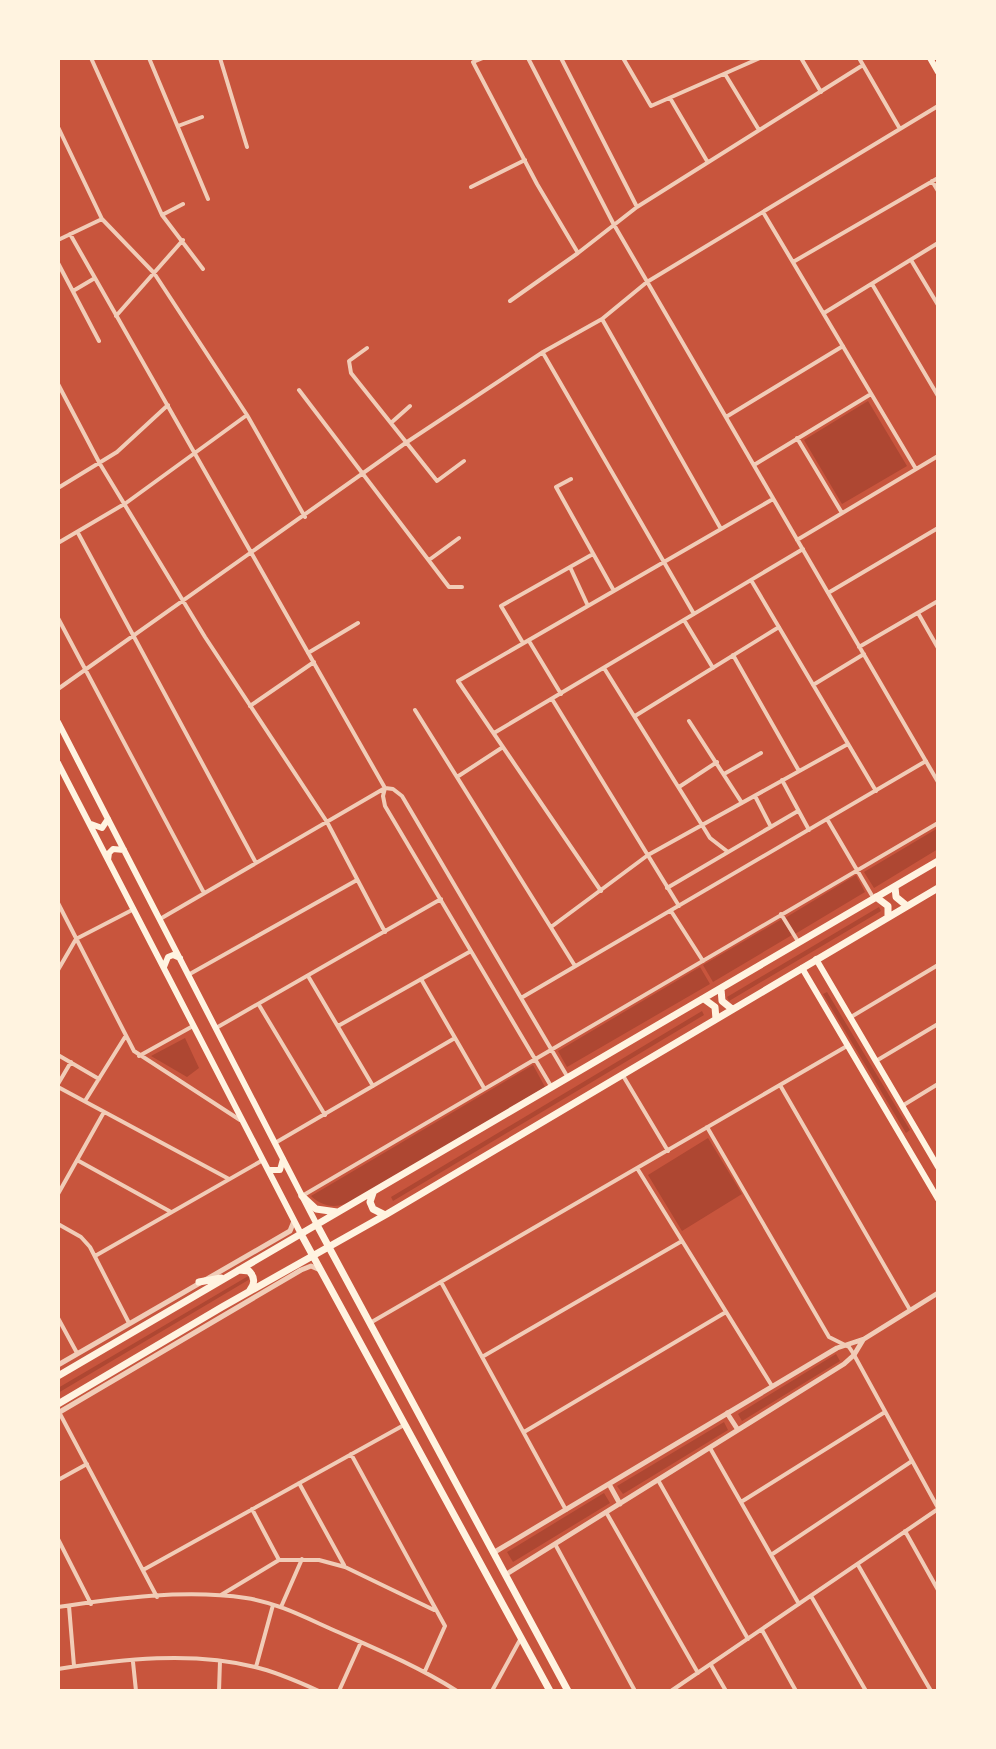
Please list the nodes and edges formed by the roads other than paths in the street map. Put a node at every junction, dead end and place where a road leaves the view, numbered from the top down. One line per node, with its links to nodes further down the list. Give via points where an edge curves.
1 (91, 58): 34 (street)
2 (149, 58): 19 (street)
3 (220, 58): 23 (street)
4 (483, 58): 24 (street, via 473,62)
5 (528, 58): 36 (street)
6 (561, 58): 32 (street)
7 (623, 58): 16 (street, via 651,106)
8 (760, 58): 14 (street)
9 (801, 58): 15 (street)
10 (859, 58): 12 (street)
11 (930, 58): 13 (main road)
12 (863, 65): 15 (street); 21 (street)
13 (938, 72)
14 (725, 73): 16 (street); 22 (street)
15 (821, 92): 22 (street)
16 (670, 98): 25 (street)
17 (938, 106): 21 (street)
18 (202, 117): 19 (street)
19 (178, 126): 30 (street)
20 (58, 127): 35 (street)
21 (900, 129): 33 (street)
22 (759, 130): 25 (street)
23 (247, 147)
24 (525, 160): 28 (street); 41 (street)
25 (708, 162): 32 (street)
26 (938, 178): 27 (street)
27 (932, 181): 29 (street); 43 (street)
28 (471, 187)
29 (938, 191)
30 (208, 199)
31 (183, 204): 34 (street)
32 (637, 207): 36 (street)
33 (763, 212): 43 (street); 48 (street)
34 (162, 215): 39 (street)
35 (102, 219): 37 (street); 46 (street)
36 (613, 223): 41 (street); 48 (street)
37 (70, 234): 38 (street); 47 (street)
38 (58, 240)
39 (183, 240): 45 (street); 46 (street)
40 (938, 243): 42 (street)
41 (578, 253): 51 (street)
42 (911, 260): 49 (street); 52 (street)
43 (793, 262): 53 (street)
44 (58, 263): 50 (street)
45 (203, 269)
46 (154, 273): 54 (street); 66 (street)
47 (95, 278): 50 (street); 54 (street)
48 (647, 282): 55 (street); 67 (street)
49 (872, 283): 53 (street); 62 (street)
50 (73, 291): 56 (street)
51 (510, 301)
52 (938, 305)
53 (823, 313): 57 (street)
54 (116, 316): 64 (street)
55 (602, 319): 59 (street); 85 (street)
56 (99, 341)
57 (843, 346): 63 (street); 67 (street)
58 (367, 348): 68 (street, via 349,361 351,373)
59 (543, 352): 70 (street); 94 (street)
60 (58, 384): 74 (street)
61 (299, 390): 77 (street)
62 (937, 393)
63 (871, 394): 69 (street); 76 (street)
64 (168, 405): 71 (street); 74 (street)
65 (410, 406): 68 (street)
66 (247, 415): 71 (street); 83 (street)
67 (726, 417): 75 (street)
68 (392, 422): 70 (street)
69 (797, 438): 75 (street); 82 (street)
70 (407, 442): 73 (street, via 437,481); 77 (street)
71 (195, 454): 81 (street); 91 (street)
72 (938, 456): 76 (street)
73 (464, 461)
74 (100, 464): 79 (street); 81 (street)
75 (754, 465): 80 (street)
76 (916, 469): 82 (street)
77 (362, 475): 83 (street); 93 (street)
78 (571, 479): 92 (street, via 556,487)
79 (58, 488)
80 (773, 499): 85 (street); 88 (street)
81 (126, 503): 86 (street); 100 (street)
82 (842, 513): 88 (street)
83 (305, 517): 91 (street)
84 (938, 528): 99 (street)
85 (721, 529): 94 (street)
86 (78, 533): 89 (street); 109 (street)
87 (459, 538): 93 (street)
88 (797, 540): 90 (street)
89 (58, 543)
90 (803, 549): 96 (street); 99 (street)
91 (251, 553): 100 (street); 113 (street)
92 (593, 554): 95 (street); 98 (street)
93 (429, 560): 97 (street, via 449,587)
94 (665, 561): 98 (street); 104 (street)
95 (570, 567): 102 (street); 110 (street, via 501,606)
96 (751, 580): 104 (street); 108 (street)
97 (462, 587)
98 (614, 591): 102 (street)
99 (828, 593): 111 (street)
100 (183, 601): 109 (street); 124 (street)
101 (938, 601): 103 (street)
102 (588, 606): 110 (street)
103 (918, 613): 111 (street); 112 (street)
104 (694, 614): 106 (street)
105 (58, 618): 119 (street)
106 (684, 620): 117 (street); 118 (street)
107 (358, 623): 113 (street)
108 (779, 627): 115 (street); 120 (street)
109 (132, 637): 119 (street); 160 (street)
110 (526, 642): 122 (street); 129 (street, via 458,681)
111 (859, 647): 114 (street)
112 (938, 648)
113 (308, 653): 116 (street)
114 (864, 654): 120 (street); 133 (street)
115 (733, 655): 118 (street); 136 (street)
116 (314, 662): 124 (street); 141 (street)
117 (604, 668): 122 (street); 126 (street)
118 (713, 668): 126 (street)
119 (86, 669): 121 (street); 167 (street)
120 (813, 685): 130 (street)
121 (58, 689)
122 (561, 694): 123 (street)
123 (552, 699): 129 (street); 157 (street)
124 (250, 706): 149 (street)
125 (415, 710): 138 (street)
126 (634, 716): 142 (street)
127 (689, 721): 134 (street)
128 (58, 722): 147 (main road)
129 (494, 733): 131 (street)
130 (848, 744): 136 (street); 143 (street)
131 (503, 747): 138 (street); 166 (street)
132 (761, 753): 137 (street)
133 (926, 761): 140 (street); 143 (street)
134 (717, 762): 137 (street); 142 (street)
135 (58, 763): 151 (main road)
136 (799, 771): 139 (street)
137 (724, 774): 145 (street)
138 (457, 777): 178 (street)
139 (782, 780): 144 (street); 146 (street)
140 (938, 782)
141 (385, 788): 149 (street); 169 (street, via 385,806); 199 (street, via 402,796)
142 (678, 788): 152 (street)
143 (876, 791): 148 (street)
144 (755, 796): 145 (street); 153 (street)
145 (742, 803): 152 (street)
146 (798, 811): 153 (street); 154 (street)
147 (108, 817): 151 (main road, via 102,828); 155 (main road)
148 (827, 819): 154 (street); 161 (street)
149 (327, 822): 160 (street); 162 (street)
150 (938, 823): 161 (street)
151 (91, 824): 158 (main road)
152 (702, 825): 156 (street); 157 (street)
153 (771, 827): 156 (street)
154 (809, 830): 171 (street)
155 (124, 850): 158 (main road, via 113,849); 177 (main road)
156 (728, 852): 164 (street)
157 (648, 855): 164 (street); 166 (street)
158 (108, 861): 173 (main road)
159 (938, 861): 163 (main road)
160 (256, 863): 167 (street)
161 (857, 870): 168 (street); 175 (street)
162 (357, 880): 179 (street); 193 (street)
163 (895, 887): 168 (main road); 172 (main road, via 896,897)
164 (667, 888): 171 (street)
165 (938, 888): 172 (main road)
166 (601, 891): 178 (street)
167 (204, 893): 177 (street)
168 (875, 898): 176 (main road, via 888,906); 182 (main road)
169 (441, 899): 179 (street); 184 (street)
170 (58, 903): 181 (street)
171 (679, 906): 174 (street)
172 (907, 906): 176 (main road)
173 (134, 909): 181 (street); 183 (main road)
174 (671, 911): 187 (street); 189 (street)
175 (781, 914): 182 (street); 187 (street)
176 (888, 917): 186 (main road)
177 (160, 919): 180 (main road)
178 (551, 927): 189 (street)
179 (385, 932): 194 (street)
180 (167, 934): 183 (main road, via 166,947); 185 (main road)
181 (76, 939): 192 (street); 209 (street)
182 (799, 943): 196 (main road)
183 (151, 944): 191 (main road)
184 (471, 951): 195 (street); 215 (street)
185 (180, 958): 191 (main road, via 168,957); 193 (main road)
186 (816, 959): 190 (main road); 197 (main road)
187 (703, 961): 212 (street)
188 (938, 965): 203 (street)
189 (575, 967): 199 (street)
190 (802, 968): 198 (main road); 202 (main road)
191 (164, 969): 206 (main road)
192 (58, 970)
193 (188, 975): 208 (main road)
194 (308, 976): 201 (street); 207 (street)
195 (421, 979): 207 (street); 210 (street)
196 (721, 989): 200 (main road); 202 (main road, via 722,1001)
197 (833, 990): 198 (main road, via 824,988); 203 (main road)
198 (819, 997): 211 (main road)
199 (521, 998): 212 (street)
200 (704, 999): 204 (main road, via 713,1004); 219 (main road)
201 (259, 1005): 208 (street); 230 (street)
202 (732, 1009): 204 (main road)
203 (850, 1018): 216 (main road)
204 (716, 1019): 218 (main road)
205 (938, 1024): 216 (street)
206 (194, 1026): 214 (street); 231 (main road)
207 (338, 1026): 224 (street)
208 (216, 1028): 235 (main road)
209 (125, 1037): 214 (street); 220 (street)
210 (455, 1038): 224 (street); 226 (street)
211 (847, 1046): 223 (street); 234 (main road)
212 (552, 1049): 215 (street); 219 (street)
213 (58, 1055): 217 (street)
214 (139, 1056): 231 (street)
215 (535, 1059): 225 (street); 226 (street)
216 (876, 1061): 228 (main road)
217 (71, 1062): 220 (street); 222 (street)
218 (622, 1074): 237 (street); 251 (main road)
219 (569, 1078): 225 (main road)
220 (99, 1079): 227 (street)
221 (938, 1084): 228 (street)
222 (58, 1085): 227 (street)
223 (780, 1085): 232 (street); 266 (street)
224 (373, 1086): 230 (street)
225 (553, 1088): 245 (main road)
226 (484, 1089): 247 (street)
227 (85, 1101): 229 (street)
228 (902, 1106): 233 (main road)
229 (104, 1112): 240 (street); 244 (street)
230 (325, 1115): 235 (street)
231 (243, 1121): 241 (main road)
232 (707, 1127): 237 (street); 273 (street, via 829,1337)
233 (916, 1129): 234 (main road); 236 (main road)
234 (901, 1137): 238 (main road)
235 (275, 1143): 239 (main road)
236 (925, 1145): 238 (main road); 242 (main road)
237 (668, 1151): 243 (street)
238 (911, 1154): 248 (main road)
239 (283, 1159): 241 (main road, via 278,1172); 247 (main road)
240 (77, 1160): 246 (street); 250 (street)
241 (265, 1164): 244 (street); 252 (main road)
242 (938, 1167)
243 (637, 1168): 256 (street); 263 (street)
244 (229, 1179): 250 (street)
245 (375, 1191): 249 (main road); 251 (main road, via 373,1209)
246 (58, 1194)
247 (302, 1196): 249 (main road, via 321,1211); 254 (main road)
248 (938, 1199)
249 (343, 1210): 254 (main road)
250 (171, 1212): 258 (street)
251 (387, 1214): 257 (main road)
252 (293, 1219): 255 (main road); 262 (street, via 290,1231)
253 (58, 1224): 258 (street, via 84,1239)
254 (317, 1225): 255 (main road); 257 (main road)
255 (301, 1234): 259 (main road); 260 (main road)
256 (682, 1241): 268 (street); 277 (street)
257 (329, 1247): 259 (main road); 271 (main road)
258 (95, 1256): 270 (street)
259 (313, 1257): 261 (main road); 264 (main road)
260 (235, 1272): 262 (main road); 264 (main road, via 249,1271 253,1276); 281 (main road)
261 (321, 1273): 267 (street, via 316,1267 305,1268); 278 (main road)
262 (199, 1282): 270 (street)
263 (441, 1282): 271 (street); 277 (street)
264 (249, 1292): 267 (main road)
265 (938, 1293): 266 (street)
266 (910, 1310): 272 (street)
267 (224, 1311): 284 (main road); 285 (street)
268 (726, 1312): 283 (street); 290 (street)
269 (58, 1318): 275 (street)
270 (129, 1323): 275 (street)
271 (370, 1323): 274 (main road)
272 (864, 1339): 273 (street); 276 (street)
273 (843, 1345): 276 (street); 283 (street)
274 (384, 1350): 278 (main road, via 381,1358); 280 (main road)
275 (77, 1353): 279 (street)
276 (854, 1355): 286 (street); 289 (street)
277 (482, 1357): 290 (street)
278 (369, 1359): 282 (main road)
279 (58, 1365)
280 (395, 1370): 282 (main road, via 387,1370); 293 (main road)
281 (58, 1376)
282 (380, 1380): 288 (main road)
283 (772, 1386): 287 (street)
284 (58, 1404)
285 (58, 1412): 296 (street)
286 (885, 1412): 294 (street); 303 (street)
287 (727, 1413): 289 (street); 302 (street)
288 (404, 1425): 292 (street); 295 (main road)
289 (738, 1430): 291 (street)
290 (524, 1432): 307 (street)
291 (710, 1448): 299 (street); 303 (street)
292 (351, 1454): 300 (street); 330 (street)
293 (440, 1454): 295 (main road, via 436,1461); 297 (main road)
294 (912, 1461): 305 (street); 313 (street)
295 (425, 1462): 301 (main road)
296 (87, 1464): 298 (street); 318 (street)
297 (451, 1474): 301 (main road, via 443,1474); 312 (main road)
298 (58, 1480)
299 (658, 1480): 304 (street); 333 (street)
300 (299, 1483): 306 (street); 317 (street)
301 (436, 1483): 332 (main road)
302 (609, 1484): 304 (street); 307 (street)
303 (741, 1502): 313 (street)
304 (620, 1504): 308 (street)
305 (938, 1508): 309 (street)
306 (252, 1509): 315 (street); 318 (street)
307 (566, 1510): 312 (street)
308 (606, 1512): 311 (street); 342 (street)
309 (905, 1531): 316 (street); 320 (street)
310 (58, 1539): 324 (street)
311 (555, 1544): 319 (street); 353 (street)
312 (493, 1553): 319 (main road)
313 (771, 1555): 325 (street)
314 (302, 1559): 315 (street); 317 (street); 329 (street)
315 (279, 1560): 321 (street)
316 (857, 1564): 322 (street); 358 (street)
317 (345, 1567): 330 (street)
318 (143, 1570): 323 (street)
319 (505, 1575): 352 (main road)
320 (938, 1590)
321 (221, 1595): 323 (street); 326 (street)
322 (811, 1596): 325 (street); 357 (street)
323 (157, 1597): 324 (street)
324 (91, 1604): 327 (street)
325 (799, 1604): 331 (street)
326 (273, 1605): 329 (street); 339 (street)
327 (69, 1606): 328 (street); 338 (street)
328 (58, 1607)
329 (281, 1607): 334 (street)
330 (437, 1611): 341 (street, via 445,1626)
331 (762, 1629): 333 (street); 356 (street)
332 (521, 1638): 350 (street); 351 (main road)
333 (748, 1639): 337 (street)
334 (361, 1642): 341 (street); 348 (street)
335 (133, 1661): 336 (street); 338 (street); 344 (street)
336 (220, 1661): 339 (street); 345 (street)
337 (711, 1664): 342 (street); 355 (street)
338 (74, 1666): 340 (street)
339 (256, 1667): 343 (street)
340 (58, 1669)
341 (425, 1671): 349 (street)
342 (698, 1673): 354 (street)
343 (297, 1682): 346 (street); 347 (street)
344 (136, 1691)
345 (219, 1691)
346 (295, 1691)
347 (319, 1691)
348 (339, 1691)
349 (457, 1691)
350 (492, 1691)
351 (550, 1691)
352 (568, 1691)
353 (635, 1691)
354 (671, 1691)
355 (726, 1691)
356 (796, 1691)
357 (866, 1691)
358 (931, 1691)

